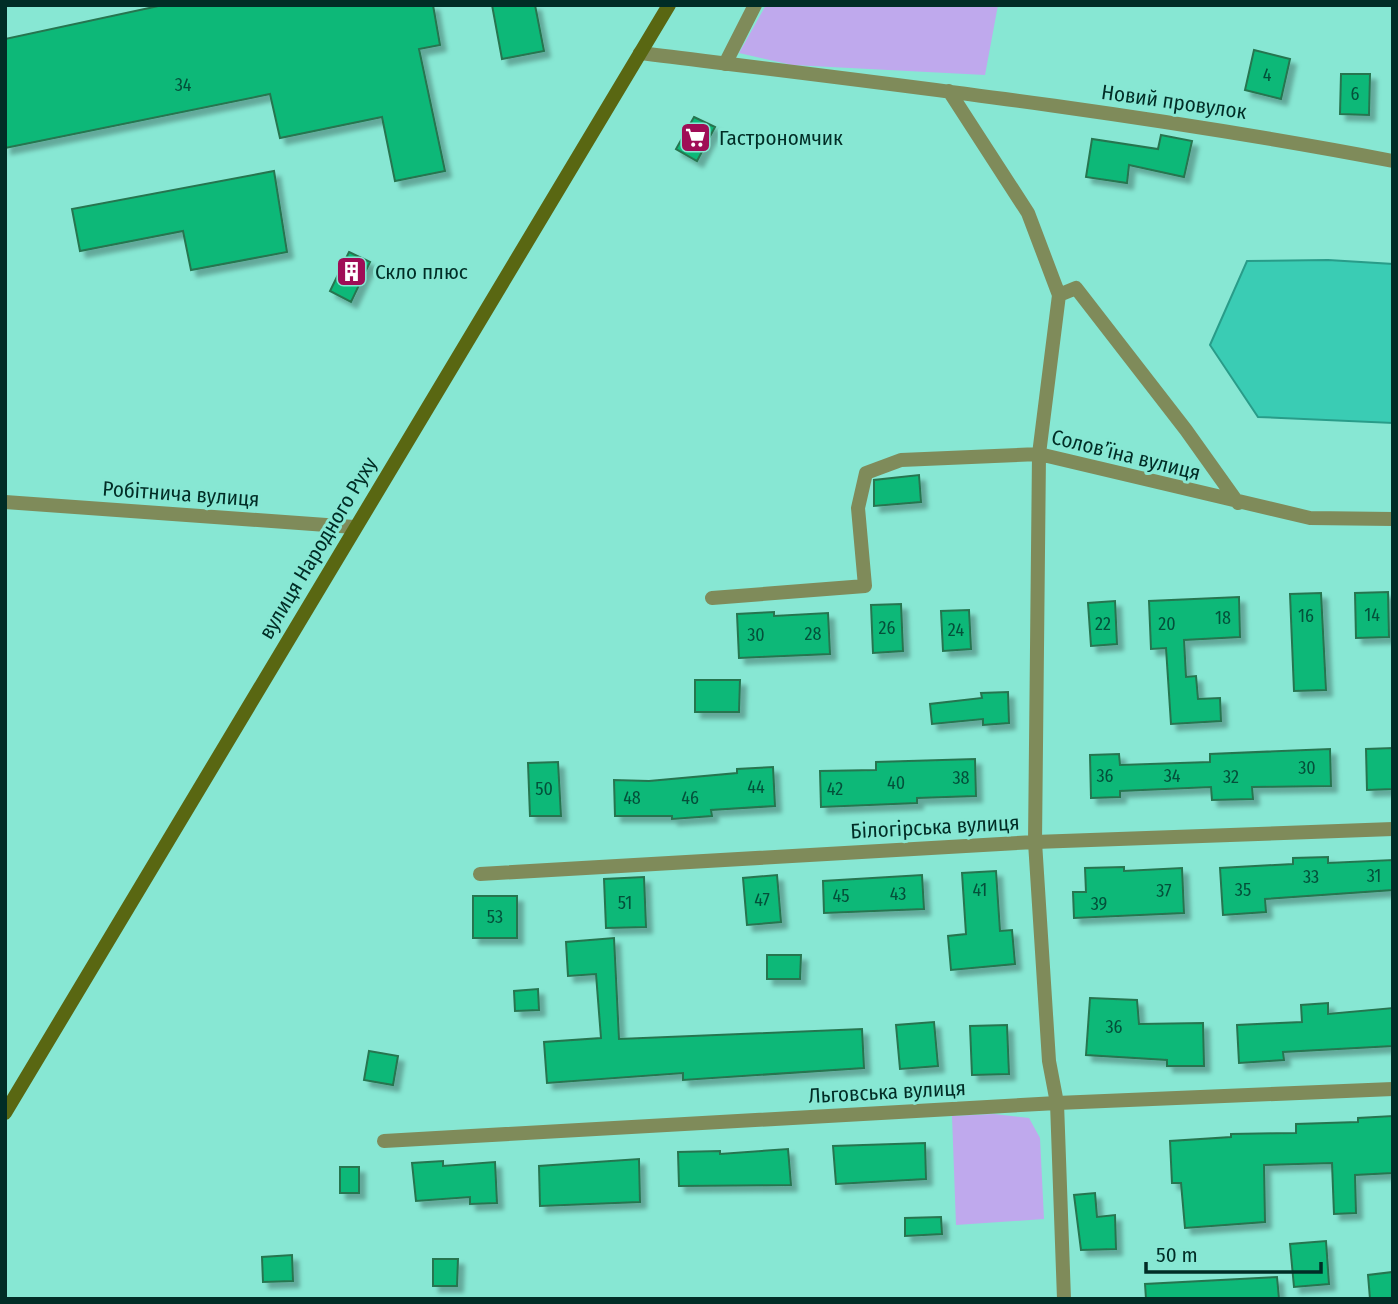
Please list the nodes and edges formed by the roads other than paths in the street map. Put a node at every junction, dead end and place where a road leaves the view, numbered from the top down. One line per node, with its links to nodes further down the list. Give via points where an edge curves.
1 (668, 5): 3 (main road, вулиця Народного Руху)
2 (755, 5): 4 (street)
3 (639, 54): 4 (street, Новий провулок); 12 (main road, вулиця Народного Руху)
4 (725, 64): 5 (street, Новий провулок)
5 (949, 91): 6 (street, Новий провулок, via 1251,134); 7 (street, via 1028,213)
6 (1393, 160)
7 (1059, 295): 8 (street); 10 (street, via 1076,288)
8 (1039, 454): 10 (street, Соловʼїна вулиця); 13 (street, Соловʼїна вулиця, via 901,460 866,473 858,508 865,586); 15 (street)
9 (5, 502): 12 (street, Робітнича вулиця)
10 (1238, 503): 11 (street, Соловʼїна вулиця, via 1310,518)
11 (1393, 519)
12 (355, 527): 19 (main road, вулиця Народного Руху)
13 (712, 598)
14 (1393, 829): 15 (street, Білогірська вулиця)
15 (1035, 842): 16 (street, Білогірська вулиця); 18 (street, via 1049,1061)
16 (480, 874)
17 (1393, 1089): 18 (street, Льговська вулиця)
18 (1057, 1103): 20 (street, Льговська вулиця); 21 (street)
19 (5, 1113)
20 (384, 1141)
21 (1063, 1299)

